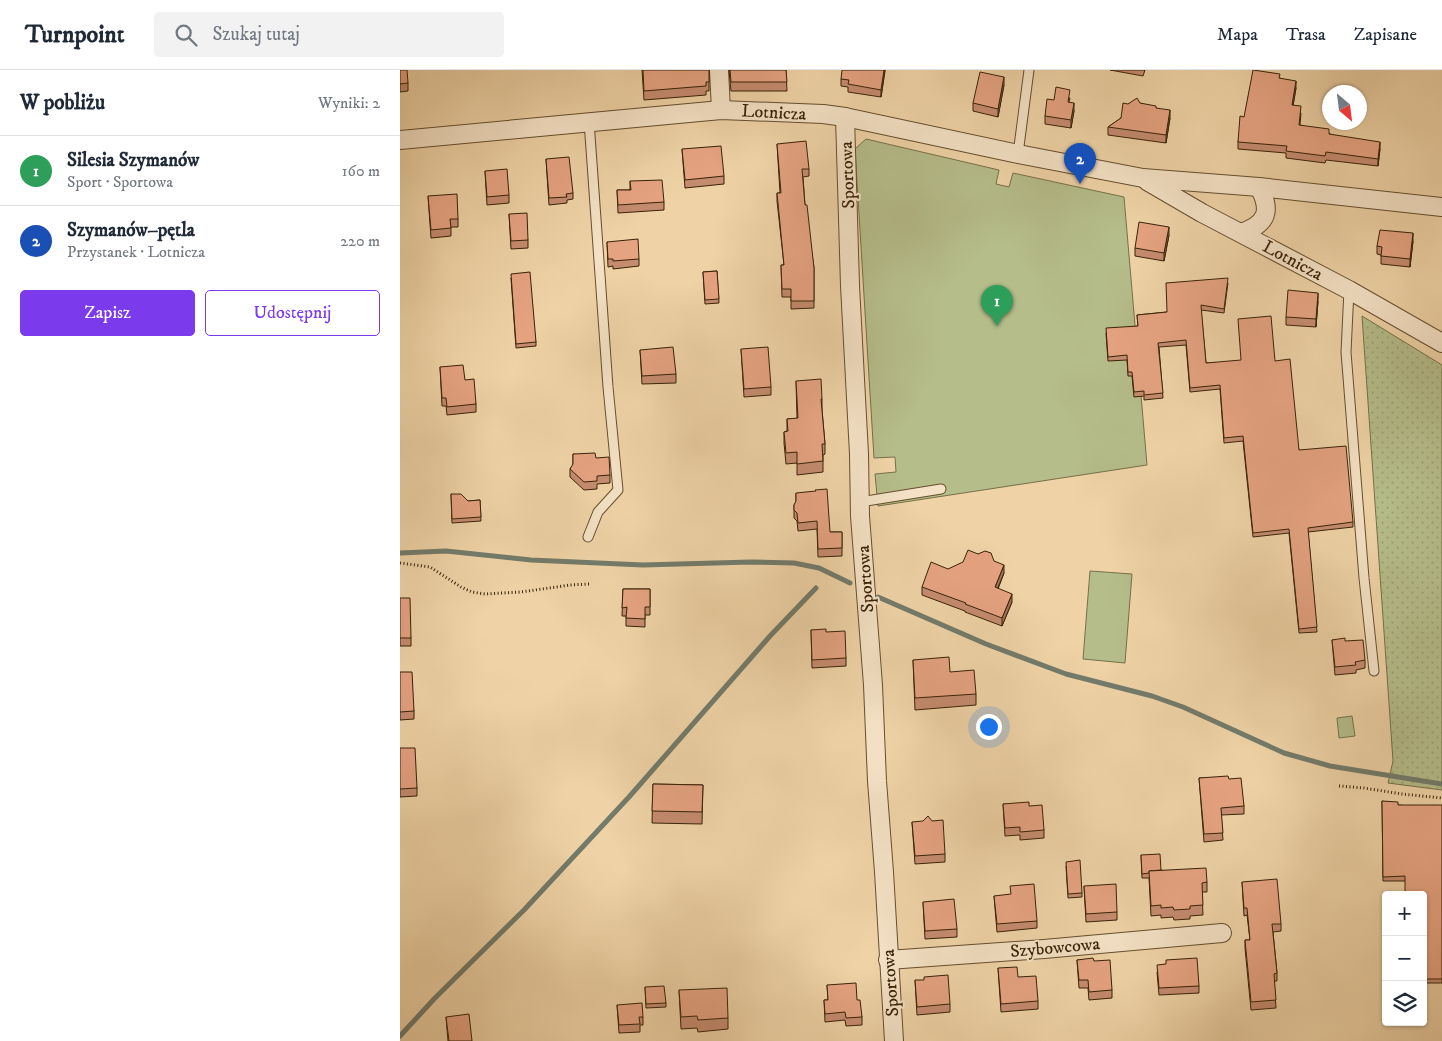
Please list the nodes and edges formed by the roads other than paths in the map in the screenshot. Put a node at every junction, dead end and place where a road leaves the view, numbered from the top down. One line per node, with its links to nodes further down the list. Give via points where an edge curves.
1 (718, 70): 3 (street)
2 (1029, 70): 7 (lane)
3 (721, 110): 4 (street, Lotnicza); 5 (street, Lotnicza)
4 (845, 117): 7 (street, Lotnicza); 15 (street, Sportowa)
5 (589, 121): 6 (street, Lotnicza); 16 (lane, via 618,490 598,512)
6 (400, 140)
7 (1018, 154): 8 (street, Lotnicza)
8 (1143, 178): 9 (street, Lotnicza); 11 (street, Lotnicza)
9 (1259, 187): 10 (street, Lotnicza); 11 (street, via 1267,205 1265,214 1253,229)
10 (1442, 207)
11 (1241, 233): 12 (street, Lotnicza)
12 (1350, 290): 13 (street, Lotnicza); 17 (lane, via 1346,352)
13 (1442, 343)
14 (941, 490): 15 (lane)
15 (860, 502): 19 (street, Sportowa)
16 (588, 537)
17 (1374, 671)
18 (1222, 933): 19 (street, Szybowcowa)
19 (888, 960): 20 (street, Sportowa)
20 (894, 1041)

